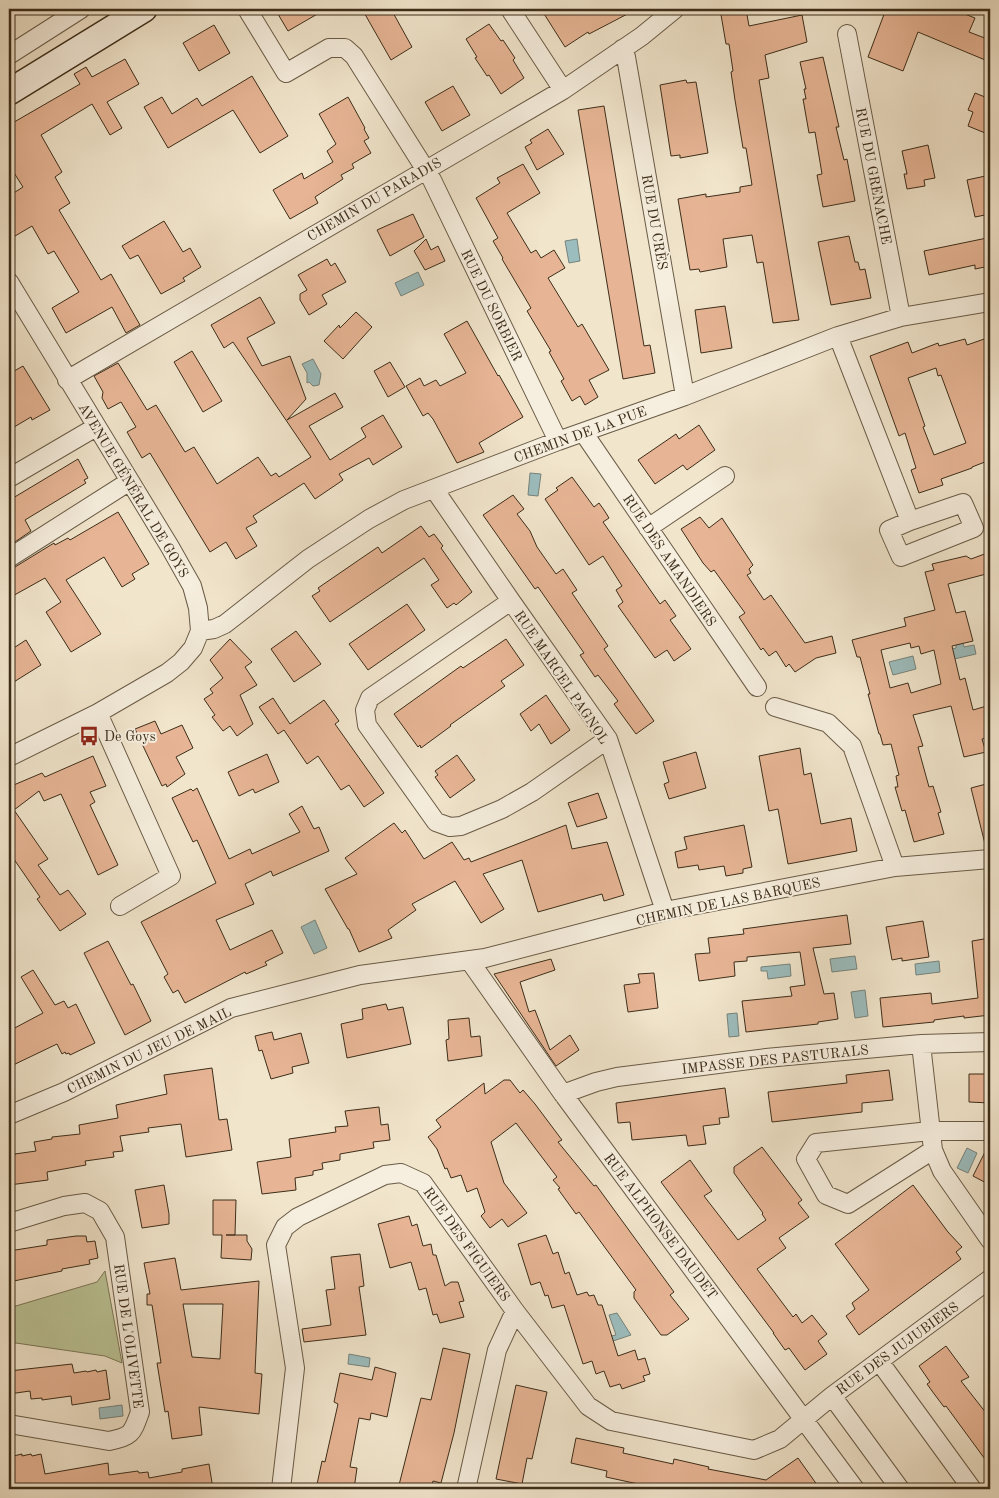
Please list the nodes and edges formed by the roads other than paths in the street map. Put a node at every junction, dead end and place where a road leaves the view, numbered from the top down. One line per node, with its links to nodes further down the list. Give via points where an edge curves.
1 (81, 9): 8 (street)
2 (144, 9): 10 (main road)
3 (247, 9): 11 (street, RUE DU SORBIER, via 286,73 329,48 344,48 354,56)
4 (510, 9): 9 (street)
5 (675, 9): 7 (street, CHEMIN DU PARADIS)
6 (847, 34): 14 (street, RUE DU GRENACHE)
7 (622, 48): 9 (street, CHEMIN DU PARADIS); 17 (street, RUE DU CRÈS)
8 (9, 55)
9 (563, 90): 11 (street, CHEMIN DU PARADIS)
10 (9, 92)
11 (425, 170): 16 (street, CHEMIN DU PARADIS); 20 (street, RUE DU SORBIER)
12 (9, 282): 16 (street, AVENUE GÉNÉRAL DE GOYS)
13 (990, 302): 14 (street, CHEMIN DE LA PUE)
14 (901, 317): 15 (street, CHEMIN DE LA PUE)
15 (838, 336): 17 (street, CHEMIN DE LA PUE); 25 (street)
16 (67, 380): 18 (street, AVENUE GÉNÉRAL DE GOYS)
17 (686, 396): 19 (street, CHEMIN DE LA PUE)
18 (96, 428): 22 (street); 23 (street, AVENUE GÉNÉRAL DE GOYS)
19 (583, 432): 20 (street, CHEMIN DE LA PUE); 26 (street, RUE DES AMANDIERS)
20 (558, 441): 24 (street, CHEMIN DE LA PUE)
21 (725, 476): 26 (street)
22 (9, 478)
23 (130, 481): 27 (street); 29 (street, AVENUE GÉNÉRAL DE GOYS, via 192,586)
24 (434, 488): 28 (street, RUE MARCEL PAGNOL); 29 (street, CHEMIN DE LA PUE, via 369,519 308,559 225,624)
25 (910, 522)
26 (648, 528): 30 (street, RUE DES AMANDIERS)
27 (9, 558)
28 (511, 601): 33 (street, RUE MARCEL PAGNOL); 33 (street, via 370,698 365,710 367,725 436,822 450,827 461,826 502,809 532,792)
29 (200, 631): 32 (street, via 193,648 176,667)
30 (757, 687)
31 (775, 707): 36 (street, via 828,723 852,746)
32 (98, 713): 34 (street); 37 (street, via 171,876)
33 (608, 738): 38 (street, RUE MARCEL PAGNOL)
34 (9, 757)
35 (990, 859): 36 (street, CHEMIN DE LAS BARQUES)
36 (895, 867): 38 (street, CHEMIN DE LAS BARQUES)
37 (120, 906)
38 (665, 912): 39 (street, CHEMIN DE LAS BARQUES)
39 (468, 960): 42 (street, RUE ALPHONSE DAUDET); 43 (street, CHEMIN DU JEU DE MAIL, via 360,975 231,1008)
40 (990, 1042): 41 (street, IMPASSE DES PASTURALS)
41 (921, 1044): 42 (street, IMPASSE DES PASTURALS, via 766,1058 617,1077); 45 (street)
42 (563, 1094): 53 (street, RUE ALPHONSE DAUDET)
43 (9, 1116)
44 (990, 1131): 45 (street)
45 (930, 1132): 46 (street); 46 (street, via 816,1143 806,1159 826,1195 848,1204)
46 (933, 1150): 48 (street, via 942,1171)
47 (9, 1223): 54 (street, RUE DE L'OLIVETTE, via 85,1203 100,1211 115,1237 140,1412 134,1430 125,1438 109,1441)
48 (990, 1240)
49 (990, 1279): 51 (street, RUE DES JUJUBIERS)
50 (516, 1311): 53 (street, RUE DES FIGUIERS, via 588,1406 611,1421 754,1450 780,1439); 55 (street, RUE DES FIGUIERS, via 423,1183 401,1174 385,1174 298,1217 285,1227 276,1246 295,1368); 56 (street, via 496,1350)
51 (879, 1361): 52 (street, RUE DES JUJUBIERS); 59 (street)
52 (832, 1396): 53 (street, RUE DES JUJUBIERS); 58 (street)
53 (804, 1418): 57 (street, RUE ALPHONSE DAUDET)
54 (9, 1424)
55 (281, 1489)
56 (466, 1489)
57 (855, 1489)
58 (900, 1489)
59 (972, 1489)

